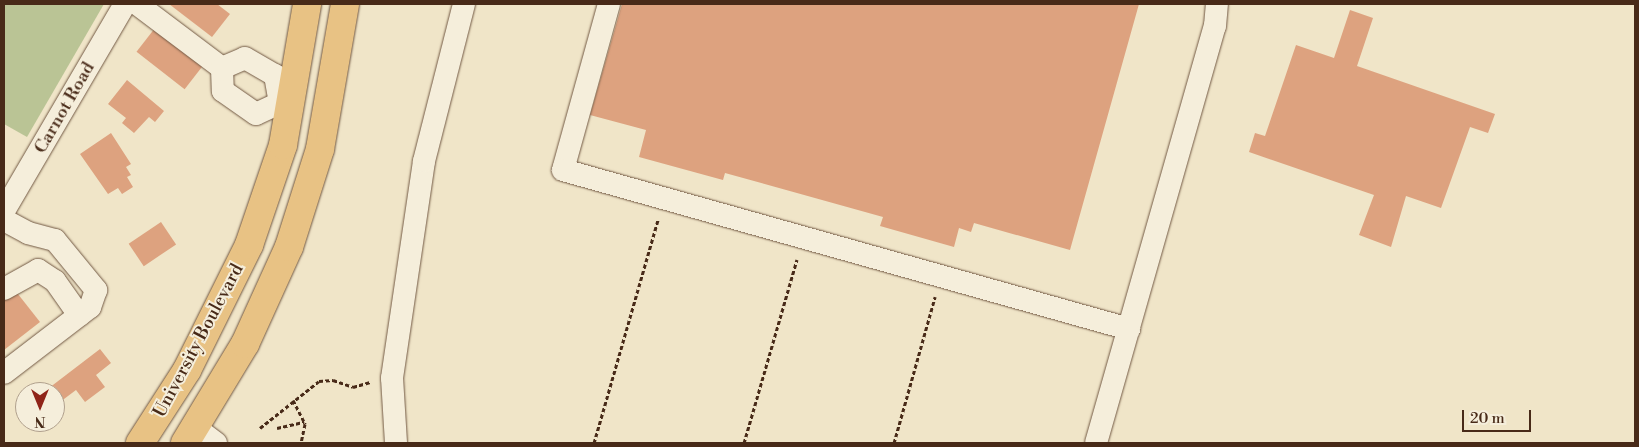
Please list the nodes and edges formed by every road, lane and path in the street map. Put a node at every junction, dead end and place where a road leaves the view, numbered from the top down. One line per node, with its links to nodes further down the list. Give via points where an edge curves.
1 (125, 4): 10 (street, Carnot Road)
2 (137, 4): 8 (street)
3 (307, 4): 9 (main road, University Boulevard)
4 (344, 4): 25 (main road, via 322,140 289,247)
5 (464, 4): 28 (street, via 424,161 392,378)
6 (609, 4): 11 (street, via 563,170)
7 (1216, 4): 18 (street, via 1215,26)
8 (222, 68): 9 (street, via 245,58 275,75); 9 (street, via 223,91 256,114)
9 (286, 106): 26 (main road, University Boulevard, via 268,196 233,282 187,370)
10 (12, 181): 12 (street, Carnot Road)
11 (664, 199): 14 (street); 29 (path)
12 (4, 211)
13 (4, 220): 17 (street, via 28,233 55,240 96,290 90,307)
14 (803, 238): 15 (street); 30 (path)
15 (941, 276): 18 (street); 31 (path)
16 (4, 289): 17 (street, via 38,270 67,294)
17 (79, 315): 19 (street)
18 (1129, 329): 32 (street)
19 (4, 373)
20 (375, 376): 21 (path, via 353,387 333,380 319,382)
21 (293, 400): 22 (path); 23 (path)
22 (304, 422): 24 (path); 27 (path)
23 (260, 428)
24 (277, 428)
25 (199, 438)
26 (140, 443)
27 (301, 443)
28 (396, 443)
29 (594, 443)
30 (744, 443)
31 (894, 443)
32 (1096, 443)

